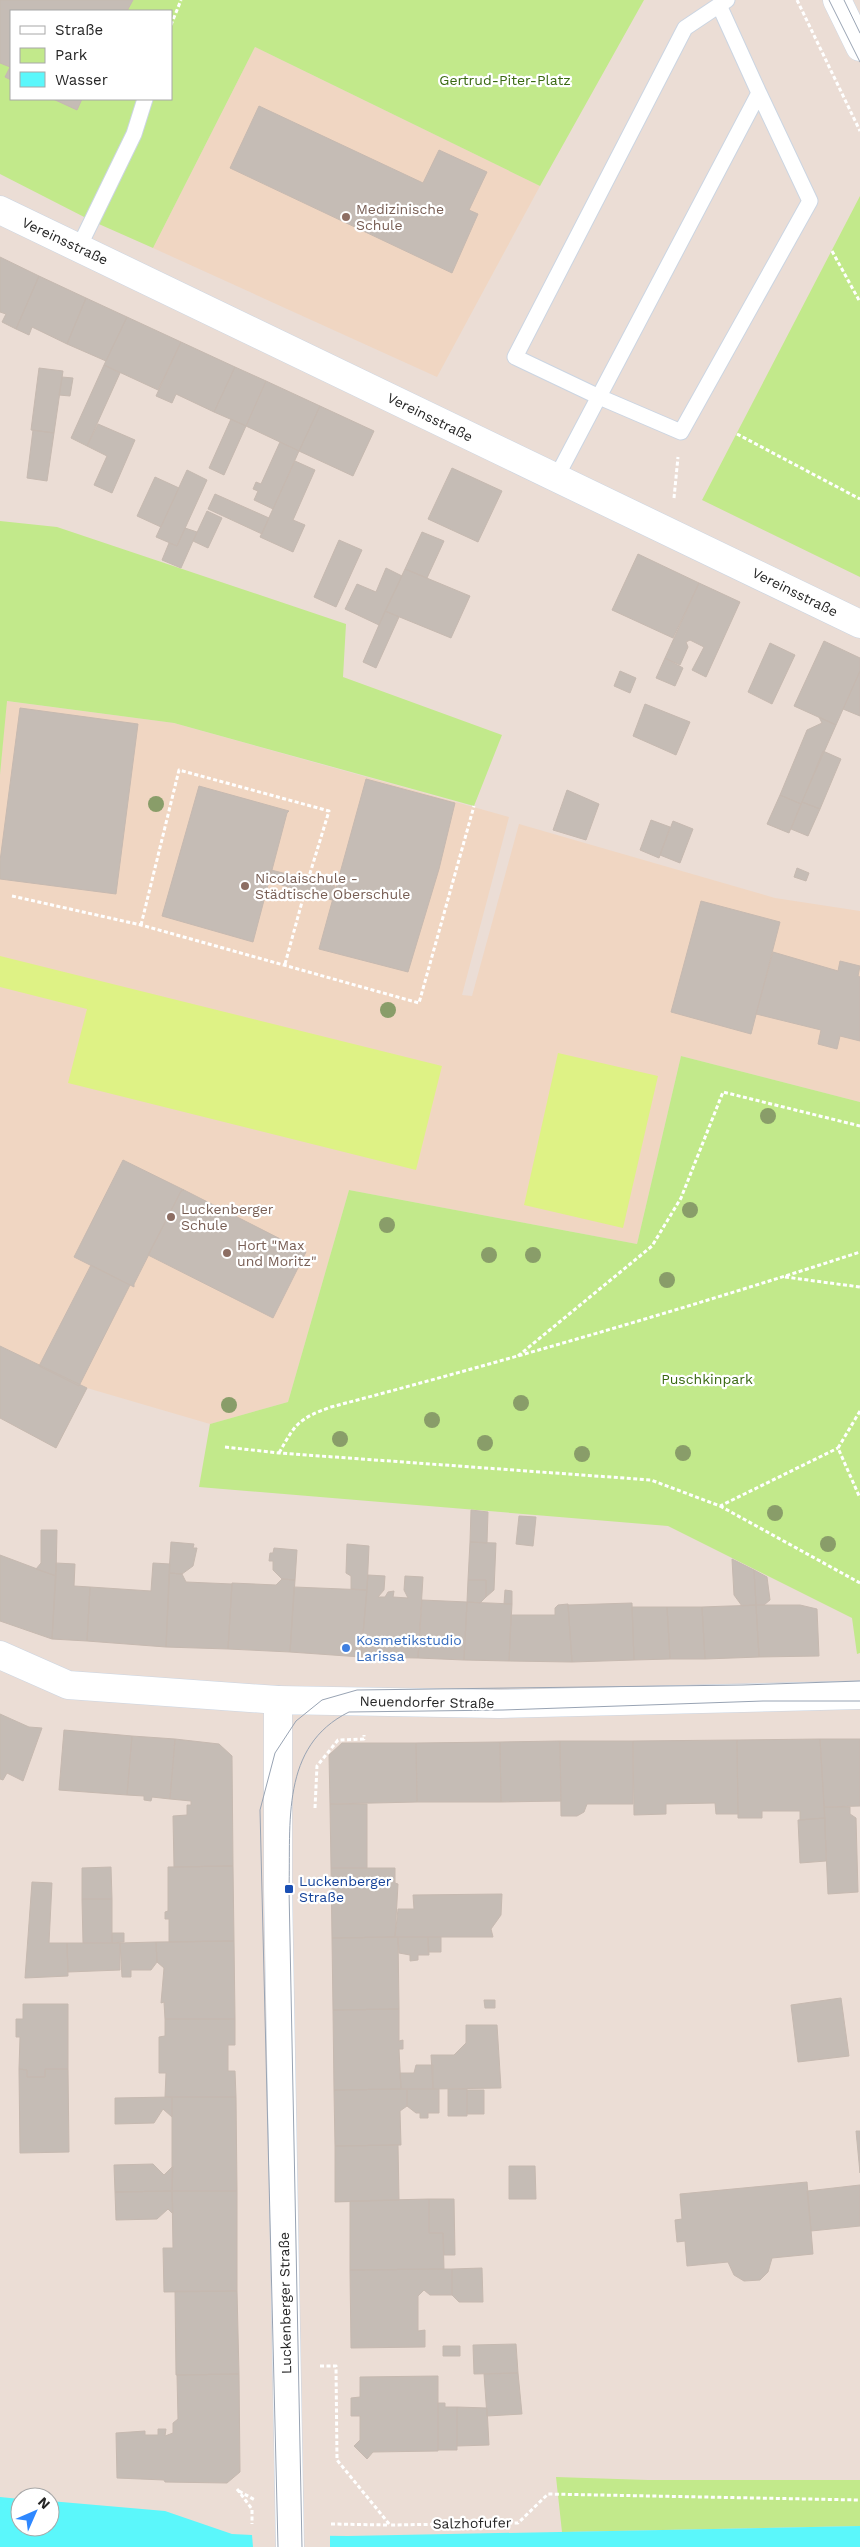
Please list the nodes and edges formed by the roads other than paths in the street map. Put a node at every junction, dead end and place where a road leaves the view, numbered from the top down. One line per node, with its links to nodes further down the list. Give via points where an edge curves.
1 (837, 0): 3 (street)
2 (723, 2): 4 (lane); 8 (lane, via 685,28 515,357)
3 (860, 47)
4 (759, 93): 8 (lane); 8 (lane, via 810,201 681,432)
5 (145, 100): 7 (lane, via 134,134)
6 (0, 210): 7 (street, Vereinsstraße)
7 (79, 247): 9 (street, Vereinsstraße)
8 (597, 396): 9 (lane)
9 (556, 478): 10 (street, Vereinsstraße)
10 (860, 624)
11 (0, 1656): 13 (street, Neuendorfer Straße, via 68,1684)
12 (860, 1695): 13 (street, Neuendorfer Straße, via 499,1704)
13 (278, 1700): 14 (street, Luckenberger Straße, via 278,1889)
14 (290, 2541)

